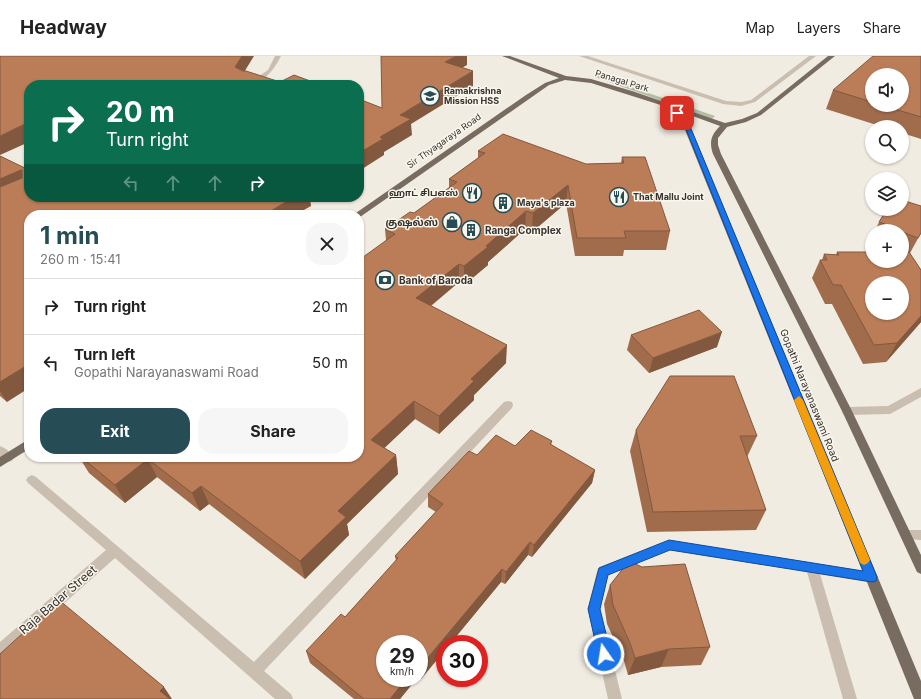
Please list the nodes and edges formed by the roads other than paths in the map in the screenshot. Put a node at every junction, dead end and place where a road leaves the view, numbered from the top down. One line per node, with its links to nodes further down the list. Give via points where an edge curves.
1 (278, 56): 7 (street, via 270,72)
2 (505, 56): 6 (main road, Panagal Park)
3 (582, 56): 4 (street, via 725,103 741,104 753,101)
4 (813, 56)
5 (832, 56): 9 (main road, Panagal Park, via 759,114 744,121)
6 (565, 78): 8 (main road, Panagal Park, via 591,80); 10 (main road, Sir Thyagaraya Road, via 547,84 528,96)
7 (257, 80)
8 (670, 107): 9 (main road, Panagal Park); 22 (main road, Gopathi Narayanaswami Road, via 684,119)
9 (725, 124): 13 (main road, Gopathi Narayanaswami Road, via 716,134 713,144 717,154)
10 (364, 210)
11 (921, 392): 13 (street, via 890,410)
12 (508, 405): 24 (street)
13 (847, 411): 17 (main road, Gopathi Narayanaswami Road)
14 (24, 446): 15 (main road)
15 (3, 457)
16 (32, 480): 19 (street)
17 (906, 534): 18 (street); 21 (main road, Gopathi Narayanaswami Road)
18 (921, 535)
19 (116, 550): 23 (street, Raja Badar Street); 24 (street)
20 (812, 568): 22 (street); 27 (street, via 669,545 603,571 594,609); 28 (street)
21 (921, 568)
22 (872, 577): 25 (main road, Gopathi Narayanaswami Road)
23 (0, 651)
24 (254, 672): 26 (street)
25 (921, 698)
26 (286, 699)
27 (615, 699)
28 (850, 699)

